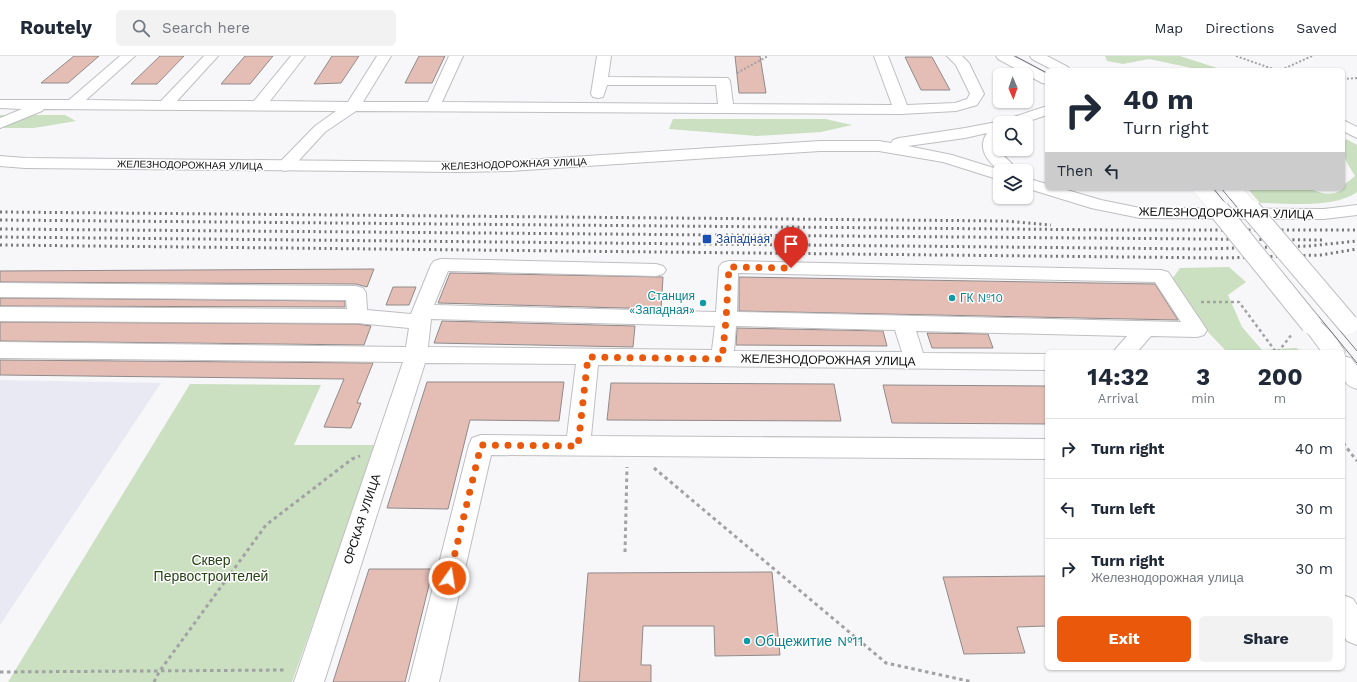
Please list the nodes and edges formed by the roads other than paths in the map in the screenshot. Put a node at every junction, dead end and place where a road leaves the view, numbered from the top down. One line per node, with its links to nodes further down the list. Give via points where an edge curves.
1 (128, 56): 16 (main road)
2 (211, 56): 17 (main road)
3 (298, 56): 18 (main road)
4 (384, 56): 19 (main road)
5 (456, 56): 20 (main road)
6 (604, 56): 13 (main road)
7 (880, 56): 23 (main road)
8 (954, 56): 23 (main road, via 962,63 977,94 972,102 956,107)
9 (1003, 56): 12 (main road)
10 (1037, 56): 11 (main road)
11 (1059, 68)
12 (1045, 80)
13 (600, 81): 21 (main road); 22 (main road, via 723,81)
14 (0, 104): 15 (main road)
15 (47, 104): 16 (main road); 28 (main road)
16 (73, 104): 17 (main road)
17 (165, 105): 18 (main road)
18 (259, 105): 19 (main road)
19 (353, 106): 20 (main road); 38 (main road, via 320,129)
20 (433, 107): 21 (main road)
21 (596, 108): 22 (main road)
22 (726, 108): 23 (main road)
23 (902, 110)
24 (1043, 113): 25 (main road)
25 (1032, 116)
26 (1345, 117): 27 (main road)
27 (1357, 120)
28 (0, 123)
29 (1345, 126): 32 (main road)
30 (993, 127): 33 (main road)
31 (993, 132): 34 (main road, via 989,142)
32 (1357, 133)
33 (879, 146): 38 (main road, ЖЕЛЕЗНОДОРОЖНАЯ УЛИЦА, via 820,146 510,166); 39 (main road, ЖЕЛЕЗНОДОРОЖНАЯ УЛИЦА, via 946,158)
34 (993, 154)
35 (994, 156): 37 (main road)
36 (0, 161): 38 (main road, ЖЕЛЕЗНОДОРОЖНАЯ УЛИЦА)
37 (1003, 164)
38 (285, 166)
39 (993, 173)
40 (1033, 182): 42 (main road)
41 (1033, 186): 43 (main road, ЖЕЛЕЗНОДОРОЖНАЯ УЛИЦА)
42 (1045, 187)
43 (1045, 190)
44 (1046, 190): 48 (main road, ЖЕЛЕЗНОДОРОЖНАЯ УЛИЦА)
45 (1052, 190): 48 (main road)
46 (1202, 190): 61 (main road, bridge, via 1303,326)
47 (1234, 190): 58 (main road, bridge)
48 (1079, 200): 49 (main road, ЖЕЛЕЗНОДОРОЖНАЯ УЛИЦА, via 1140,213 1324,214)
49 (1357, 210)
50 (656, 270): 54 (main road, ОРСКАЯ УЛИЦА, via 441,265)
51 (0, 290): 53 (main road, via 356,293)
52 (0, 314): 53 (main road)
53 (357, 316): 54 (main road)
54 (420, 317): 55 (main road); 62 (main road, ОРСКАЯ УЛИЦА)
55 (726, 320): 56 (main road); 57 (main road, via 729,267 1161,276 1197,330); 64 (main road)
56 (904, 324): 57 (main road); 65 (main road)
57 (1146, 329): 60 (main road)
58 (1353, 329)
59 (0, 350): 62 (main road, ЖЕЛЕЗНОДОРОЖНАЯ УЛИЦА)
60 (1126, 350)
61 (1332, 350)
62 (416, 356): 63 (main road, ЖЕЛЕЗНОДОРОЖНАЯ УЛИЦА); 73 (main road, ОРСКАЯ УЛИЦА)
63 (588, 357): 64 (main road, ЖЕЛЕЗНОДОРОЖНАЯ УЛИЦА); 69 (main road)
64 (722, 359): 65 (main road, ЖЕЛЕЗНОДОРОЖНАЯ УЛИЦА)
65 (915, 360): 66 (main road, ЖЕЛЕЗНОДОРОЖНАЯ УЛИЦА)
66 (1045, 362)
67 (1345, 366): 68 (main road)
68 (1357, 381)
69 (578, 446): 70 (main road); 74 (main road, via 481,445)
70 (1045, 448)
71 (1345, 612): 72 (main road)
72 (1357, 631)
73 (311, 676)
74 (424, 682)

